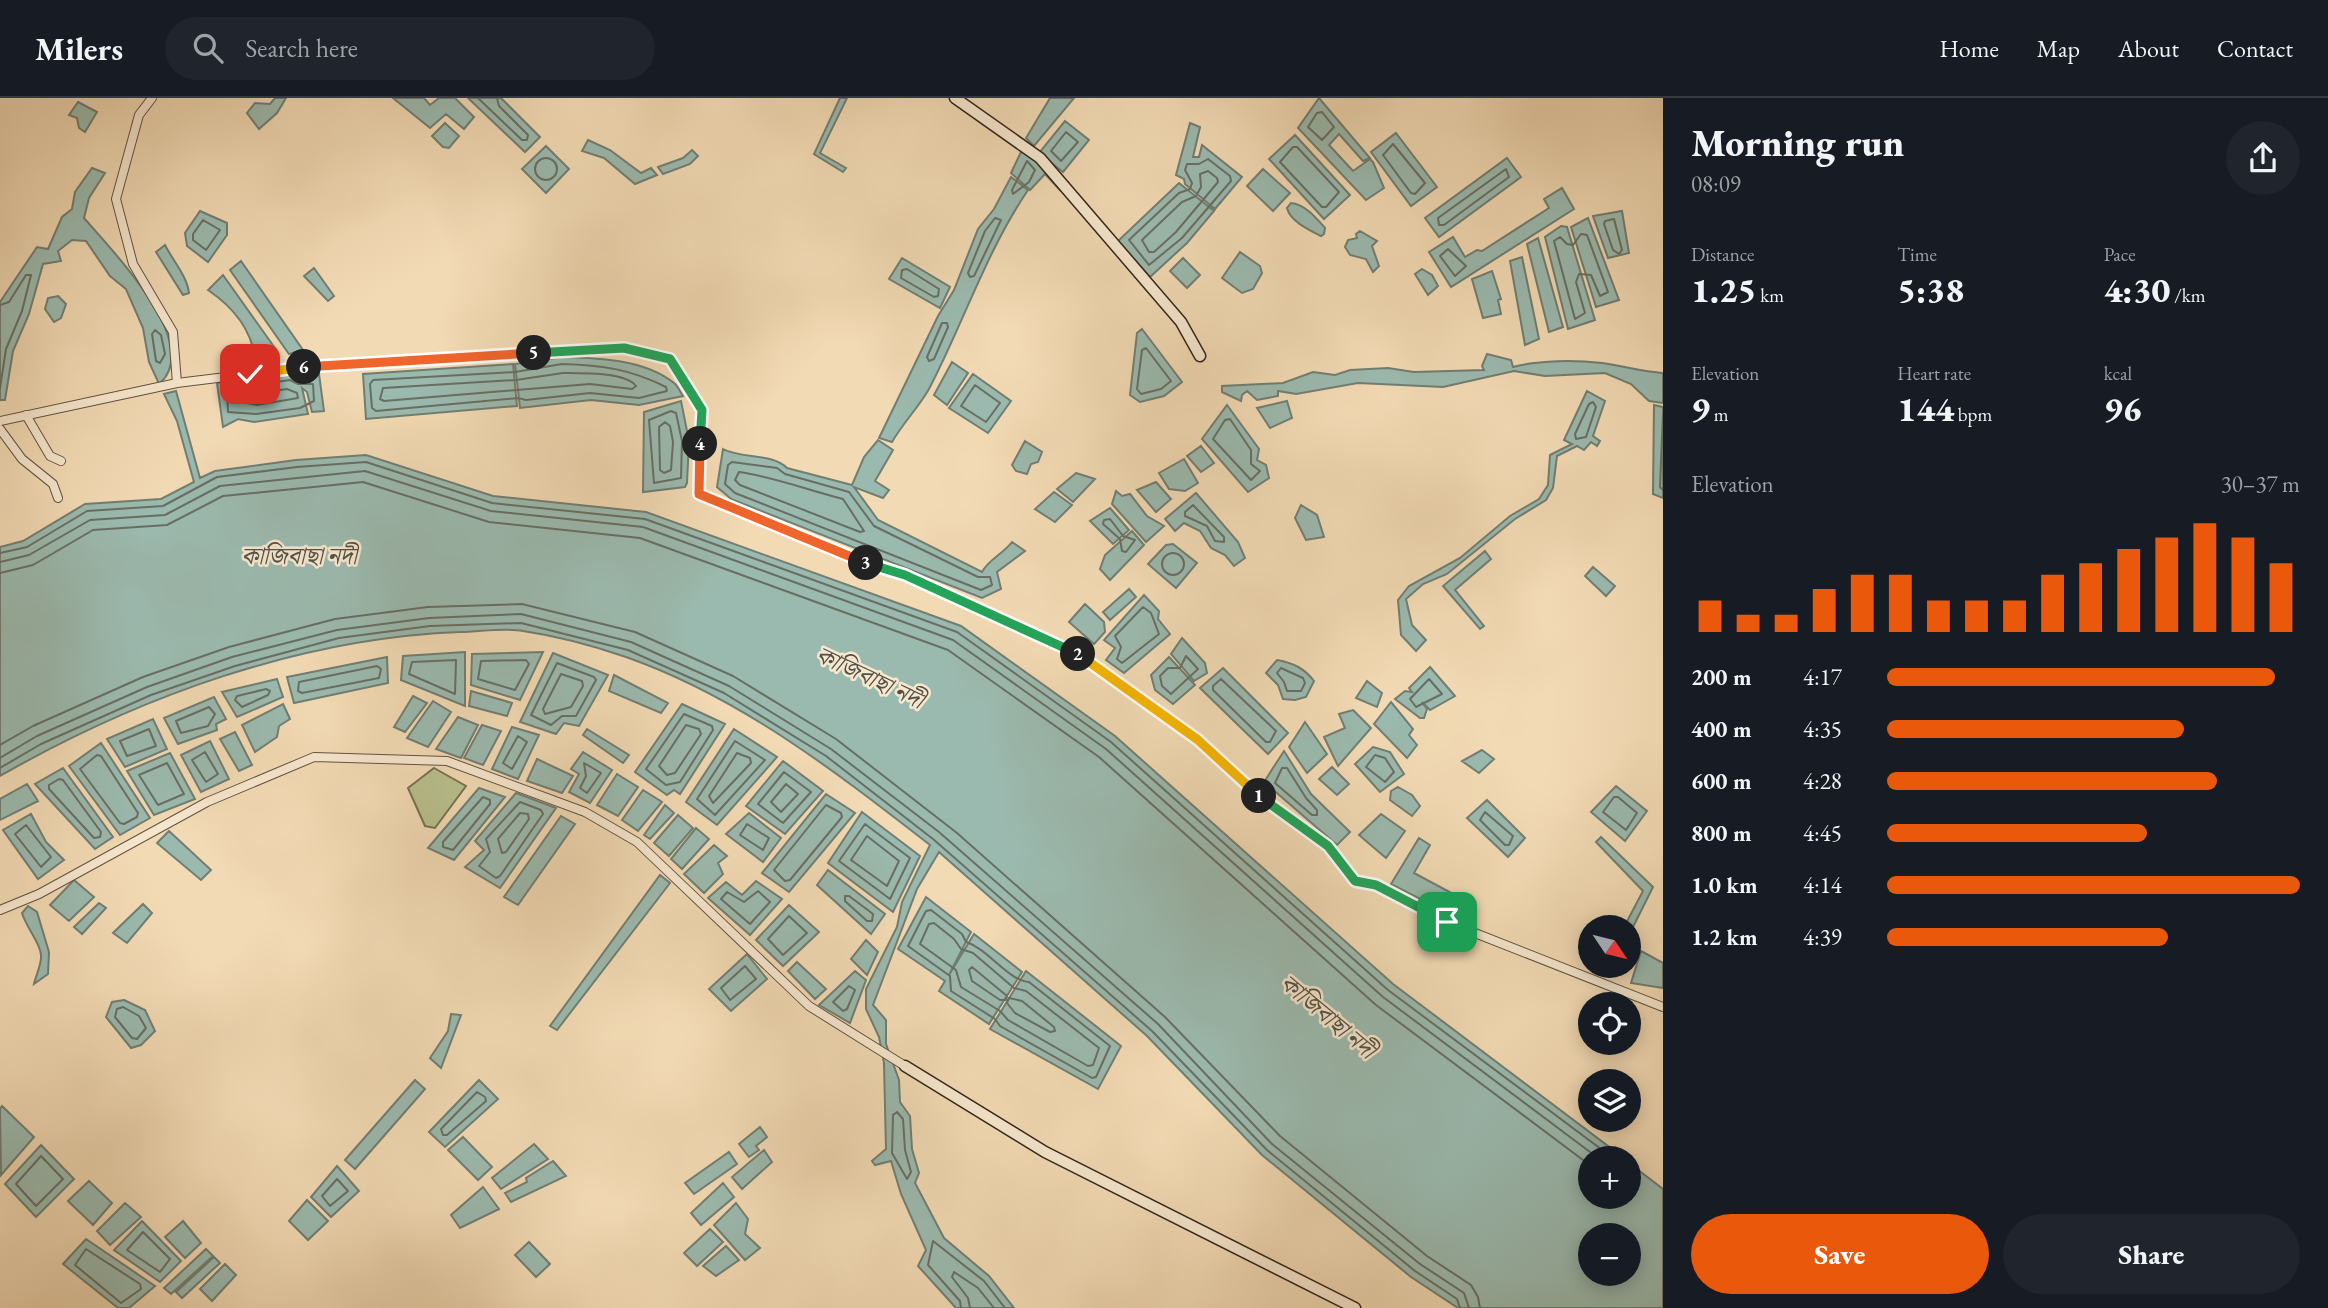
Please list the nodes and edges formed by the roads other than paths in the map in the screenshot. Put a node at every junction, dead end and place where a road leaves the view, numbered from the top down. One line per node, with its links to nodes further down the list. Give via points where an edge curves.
1 (152, 98): 4 (street, via 139,115 116,199 133,264 173,332)
2 (956, 98): 3 (street, via 1040,158 1172,312)
3 (1200, 356)
4 (177, 383): 5 (street); 11 (street, via 323,365 624,348 670,359 702,410 699,494 842,555 905,575 1069,648 1198,740 1247,787 1328,846 1355,881 1376,885 1447,922)
5 (26, 415): 6 (street); 8 (street, via 50,456)
6 (0, 421)
7 (0, 429): 9 (street, via 22,459 53,484)
8 (61, 461)
9 (58, 498)
10 (0, 909): 12 (street, via 39,894 207,802 314,757 447,761 585,813 637,842 809,1006)
11 (1663, 1007)
12 (905, 1066): 13 (street, via 1045,1152)
13 (1355, 1308)

